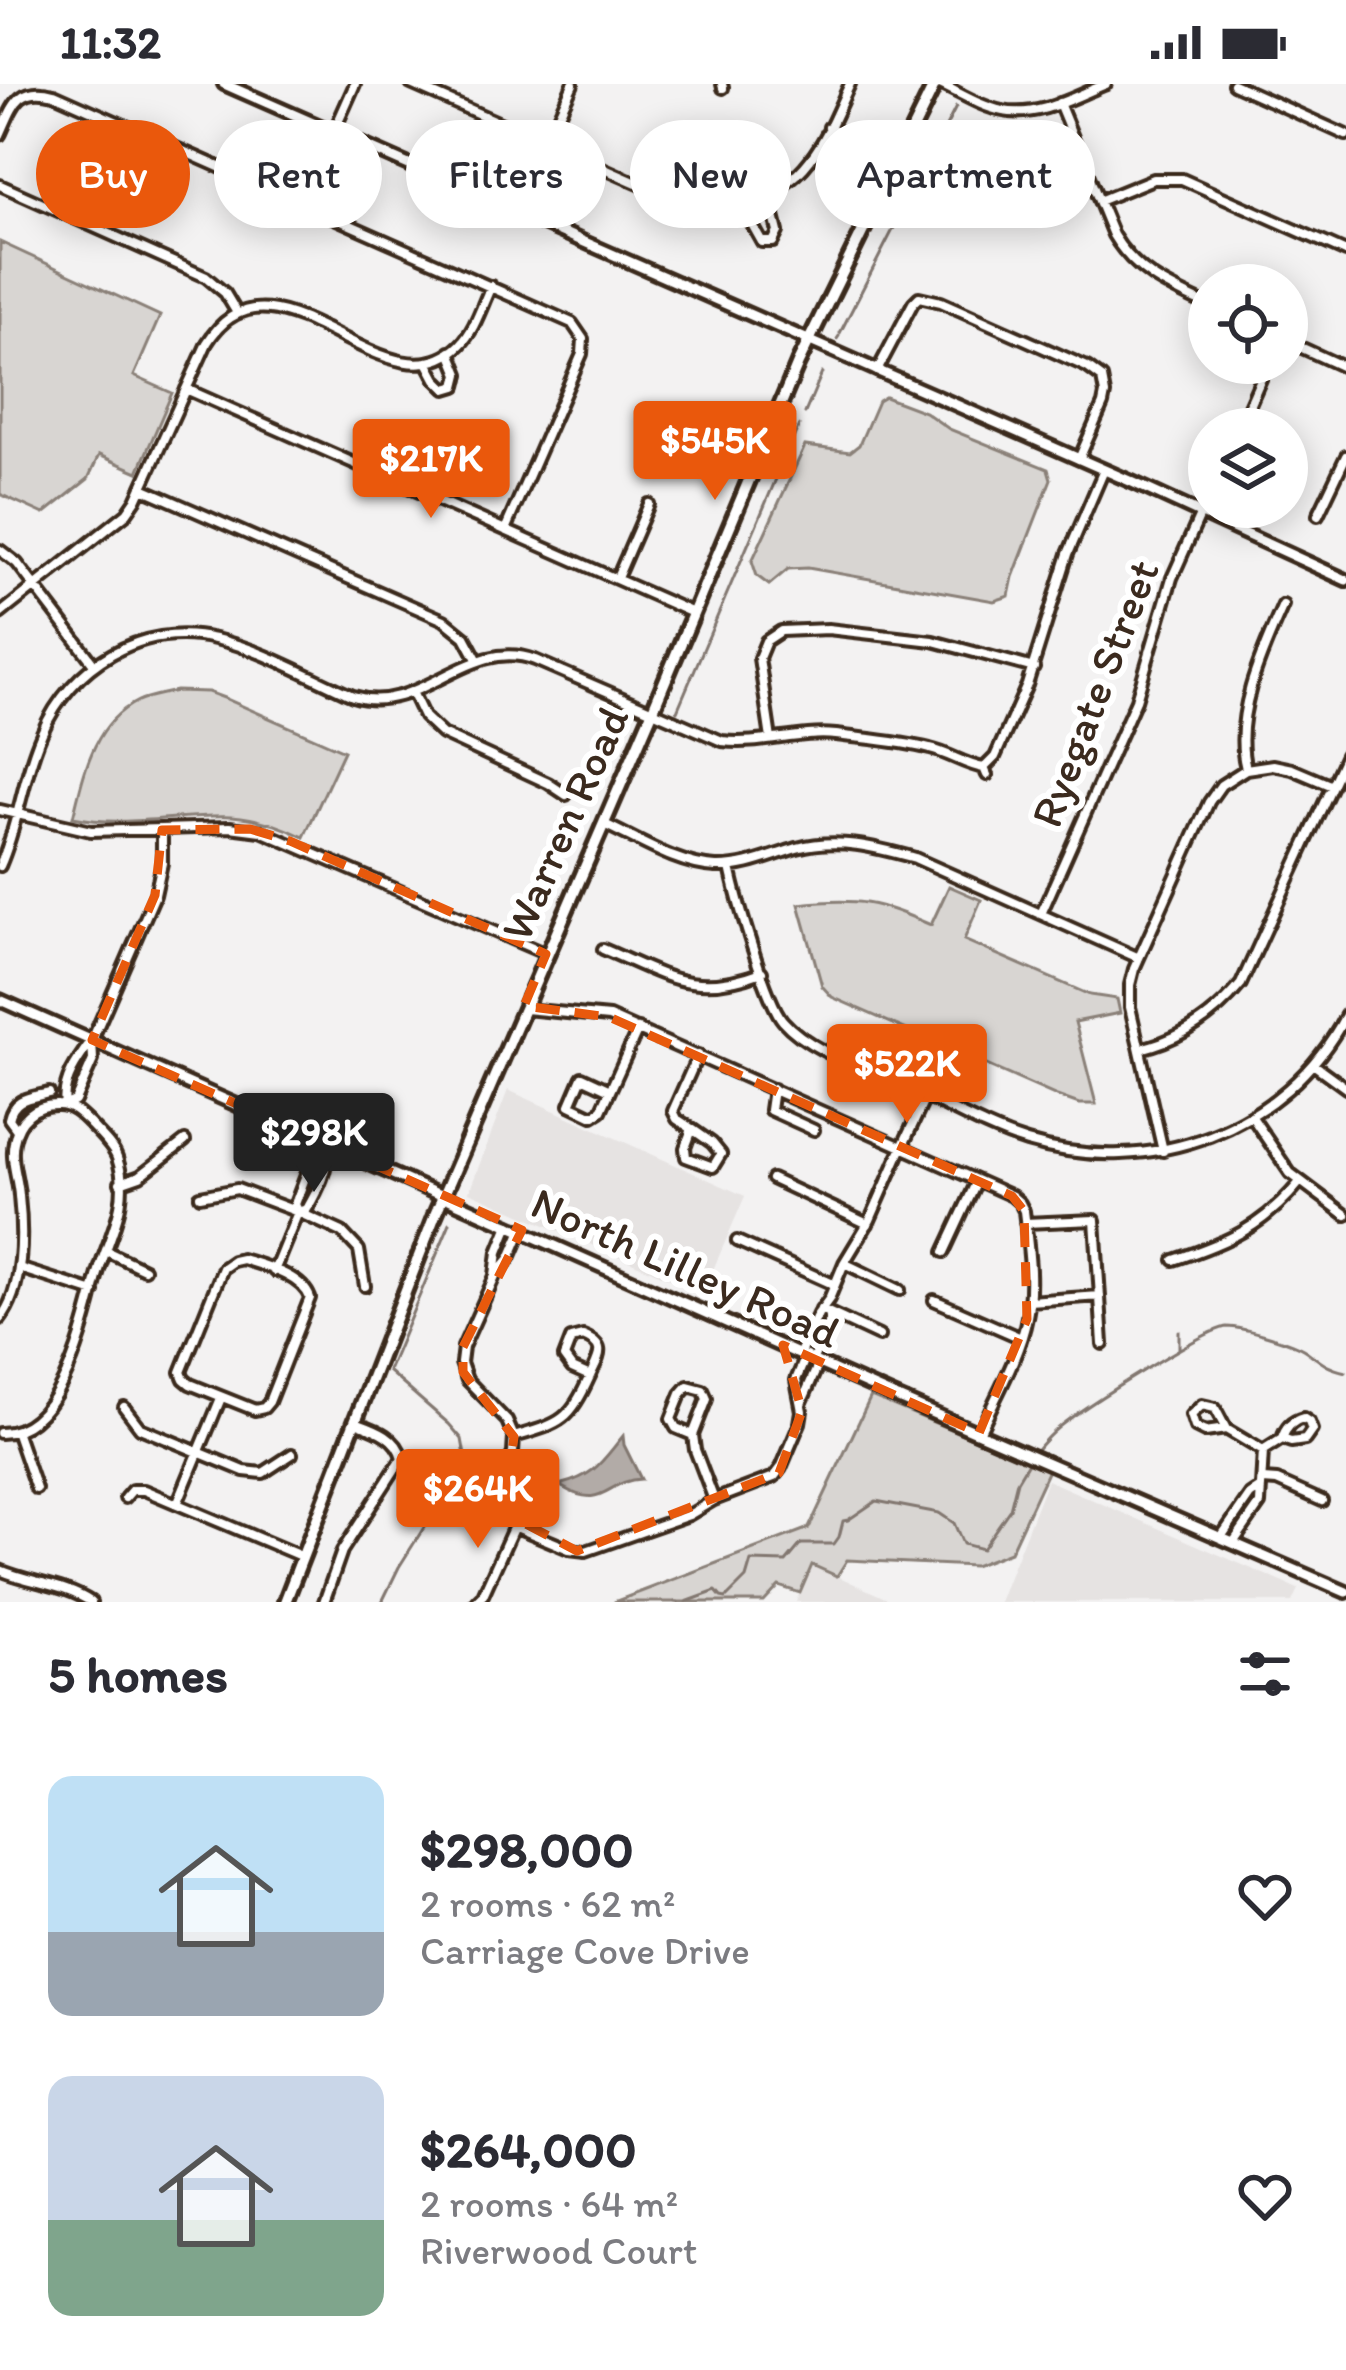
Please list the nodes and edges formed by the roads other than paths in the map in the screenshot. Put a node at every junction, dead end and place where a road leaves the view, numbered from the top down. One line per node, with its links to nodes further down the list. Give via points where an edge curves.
1 (224, 84): 11 (street)
2 (355, 84): 12 (street)
3 (411, 84): 9 (street)
4 (572, 84): 14 (street)
5 (850, 84): 15 (street)
6 (938, 84): 10 (street, via 1006,112); 16 (main road, Warren Road)
7 (1106, 84): 10 (street)
8 (1233, 84): 18 (street)
9 (435, 89): 13 (street)
10 (1059, 103): 24 (street)
11 (306, 120)
12 (339, 120)
13 (499, 120)
14 (556, 120)
15 (833, 120)
16 (919, 120)
17 (0, 135): 21 (street, via 14,103 41,90)
18 (1346, 135)
19 (815, 150): 22 (street)
20 (382, 153): 33 (street)
21 (214, 164)
22 (791, 177)
23 (0, 185): 32 (street, via 206,277)
24 (1099, 201): 29 (street, via 1154,179 1182,178); 31 (street, via 1138,267)
25 (359, 228): 30 (street)
26 (754, 228): 27 (street, via 762,242 773,242)
27 (777, 228)
28 (865, 228): 33 (main road, Warren Road)
29 (1346, 252)
30 (490, 286): 35 (street, via 467,337); 49 (street, via 568,320 581,334 582,355)
31 (1188, 296)
32 (237, 313): 36 (street, via 279,310 390,358); 39 (street, via 211,336)
33 (809, 341): 38 (street); 55 (main road, Warren Road)
34 (1308, 351): 37 (street)
35 (450, 352): 36 (street); 36 (street, via 456,386 446,389)
36 (428, 362)
37 (1346, 368)
38 (877, 371): 41 (street); 41 (street, via 913,303 941,302 1102,378 1105,397)
39 (186, 389): 43 (street); 49 (street)
40 (1346, 456): 46 (street)
41 (1079, 459): 42 (street)
42 (1104, 470): 45 (street); 59 (street)
43 (142, 488): 53 (street, via 122,519); 57 (street, via 444,620)
44 (649, 504): 51 (street)
45 (1188, 509)
46 (1318, 515)
47 (1194, 528): 73 (street, Ryegate Street, via 1136,700)
48 (1229, 528): 52 (street)
49 (505, 530): 51 (street)
50 (0, 550): 53 (street)
51 (617, 578): 55 (street)
52 (1346, 580)
53 (36, 587): 56 (street); 58 (street)
54 (1283, 605): 64 (street, via 1252,683)
55 (693, 613): 61 (main road, Warren Road)
56 (0, 614)
57 (478, 661): 60 (street); 61 (street, via 526,657)
58 (94, 664): 60 (street, via 143,640 194,636 238,646 362,699); 68 (street, via 46,722)
59 (1034, 668): 62 (street, via 985,771 923,747 821,734); 62 (street, via 933,641 828,628 781,631 759,658)
60 (412, 692): 66 (street, via 442,734)
61 (652, 712): 62 (street, via 722,742); 69 (main road, Warren Road)
62 (771, 739)
63 (1346, 755): 65 (street)
64 (1246, 769): 65 (street, via 1283,766); 76 (street, via 1213,795)
65 (1332, 786): 83 (street, via 1241,984 1197,1026)
66 (566, 795)
67 (0, 810): 68 (street)
68 (18, 814): 70 (street, via 91,830); 71 (street)
69 (604, 824): 72 (street, via 686,861); 75 (main road, Warren Road)
70 (162, 830): 75 (street, via 230,827 273,835); 82 (street, via 155,895)
71 (0, 866)
72 (730, 867): 73 (street, via 854,843 915,858); 77 (street)
73 (1041, 914): 76 (street)
74 (603, 949): 77 (street, via 700,985)
75 (546, 955): 79 (main road, Warren Road)
76 (1139, 958): 83 (street, via 1129,995)
77 (762, 972): 90 (street, via 777,1012 799,1035)
78 (0, 1000): 82 (street, North Lilley Road)
79 (523, 1009): 81 (street, via 599,1015); 105 (main road, Warren Road)
80 (1346, 1015): 85 (street)
81 (638, 1029): 84 (street); 87 (street)
82 (92, 1040): 91 (street, via 63,1092); 97 (street, North Lilley Road)
83 (1140, 1049): 99 (street)
84 (698, 1055): 88 (street); 93 (street, via 673,1111)
85 (1313, 1064): 86 (street); 92 (street)
86 (1346, 1088)
87 (610, 1090): 87 (street, via 597,1115 570,1105 582,1077)
88 (773, 1090): 95 (street, via 770,1110); 98 (street)
89 (49, 1093): 94 (street, via 11,1108)
90 (926, 1096): 98 (street); 99 (street, via 1042,1145 1085,1153)
91 (65, 1105): 94 (street, via 34,1110); 103 (street, via 116,1155)
92 (1252, 1117): 99 (street); 102 (street)
93 (692, 1129): 93 (street, via 720,1152 713,1167 686,1157)
94 (17, 1130): 117 (street)
95 (814, 1130)
96 (185, 1141): 103 (street)
97 (327, 1144): 105 (street, North Lilley Road); 106 (street, via 314,1154); 106 (street, via 311,1202)
98 (903, 1145): 101 (street); 109 (street)
99 (1163, 1150)
100 (772, 1179): 109 (street)
101 (977, 1180): 108 (street, via 1016,1198); 114 (street)
102 (1300, 1182): 107 (street); 115 (street, via 1245,1232)
103 (120, 1183): 113 (street, via 121,1211)
104 (200, 1196): 106 (street, via 237,1190)
105 (443, 1196): 110 (street, North Lilley Road); 137 (main road, Warren Road)
106 (298, 1212): 119 (street); 122 (street, via 355,1244)
107 (1346, 1215)
108 (1025, 1222): 125 (street, via 1095,1220); 127 (street)
109 (868, 1224): 116 (street)
110 (509, 1225): 111 (street, North Lilley Road); 120 (street)
111 (522, 1230): 120 (street); 133 (street, North Lilley Road)
112 (737, 1241): 121 (street)
113 (106, 1251): 118 (street); 124 (street)
114 (944, 1252)
115 (1174, 1260)
116 (844, 1263): 121 (street); 123 (street)
117 (19, 1268): 124 (street); 129 (street)
118 (144, 1269)
119 (274, 1271): 135 (street, via 305,1286 308,1310 267,1405 255,1410); 135 (street, via 242,1259 223,1268 182,1364 187,1382)
120 (495, 1276): 143 (street, via 461,1363)
121 (833, 1284): 128 (street)
122 (365, 1286)
123 (900, 1290)
124 (94, 1292): 139 (street, via 68,1373)
125 (1100, 1296): 127 (street); 132 (street)
126 (934, 1300): 131 (street)
127 (1029, 1301): 131 (street)
128 (825, 1311): 130 (street); 133 (street)
129 (0, 1319)
130 (879, 1336)
131 (1021, 1338): 141 (street)
132 (1103, 1344)
133 (809, 1357): 141 (street, North Lilley Road); 151 (street, via 796,1379 800,1423 778,1473)
134 (590, 1376): 134 (street, via 599,1348 574,1337 565,1360); 143 (street, via 564,1418)
135 (221, 1398): 146 (street)
136 (124, 1407): 146 (street, via 140,1428)
137 (355, 1421): 157 (main road, Warren Road); 162 (street, via 387,1436 402,1458 341,1551)
138 (1226, 1429): 138 (street, via 1211,1405 1191,1415 1199,1431); 145 (street)
139 (16, 1431): 140 (street); 149 (street)
140 (0, 1433)
141 (979, 1433): 155 (street, North Lilley Road)
142 (693, 1436): 142 (street, via 707,1400 694,1386 685,1388 671,1419); 151 (street)
143 (514, 1437): 154 (street, via 499,1494)
144 (1282, 1439): 145 (street)
145 (1263, 1451): 148 (street)
146 (198, 1453): 147 (street, via 256,1473); 153 (street)
147 (292, 1454)
148 (1262, 1484): 152 (street, via 1277,1481); 155 (street); 156 (street, via 1260,1504)
149 (36, 1489)
150 (125, 1498): 153 (street, via 141,1489)
151 (714, 1500): 154 (street, via 586,1551)
152 (1322, 1501)
153 (177, 1504): 157 (street)
154 (514, 1526): 163 (street)
155 (1221, 1538): 156 (street, North Lilley Road)
156 (1233, 1543): 159 (street, North Lilley Road)
157 (303, 1557): 161 (main road, Warren Road)
158 (0, 1570): 160 (street)
159 (1346, 1592)
160 (91, 1602)
161 (285, 1602)
162 (324, 1602)
163 (476, 1602)

